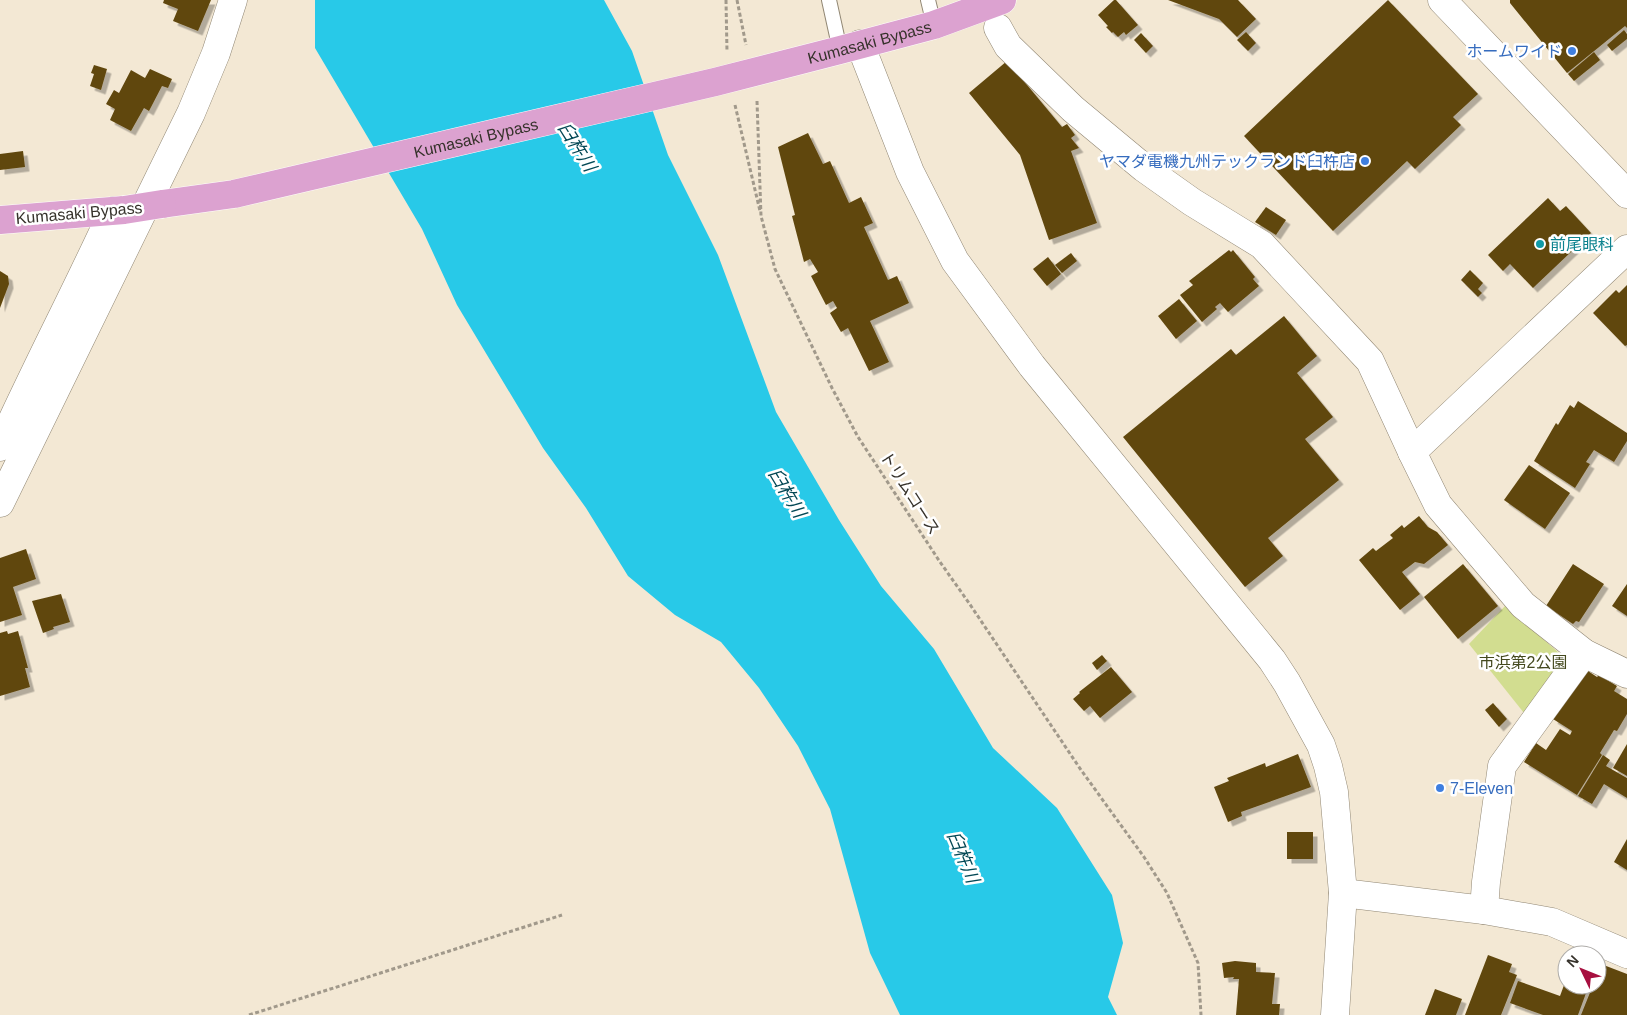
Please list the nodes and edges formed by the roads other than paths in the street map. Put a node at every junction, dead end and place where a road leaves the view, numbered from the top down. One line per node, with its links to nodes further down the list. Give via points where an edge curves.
1 (233, 0): 14 (street, via 216,53 191,113)
2 (829, 0): 7 (lane)
3 (1002, 0): 5 (highway, Kumasaki Bypass)
4 (1448, 2): 8 (street)
5 (931, 12): 7 (highway, Kumasaki Bypass)
6 (998, 28): 13 (street, via 1008,46 1073,109 1144,168 1262,245 1370,361)
7 (850, 47): 9 (highway, Kumasaki Bypass, bridge, via 724,89 234,194); 17 (street, via 955,261 1032,366 1272,660 1307,718 1321,745 1334,792)
8 (1627, 194)
9 (119, 211): 10 (highway, Kumasaki Bypass); 12 (street, via 24,393)
10 (0, 220)
11 (1627, 249): 13 (street)
12 (0, 447)
13 (1412, 452): 15 (street, via 1438,506 1522,605)
14 (0, 503)
15 (1584, 653): 16 (street); 18 (street, via 1502,766)
16 (1627, 674)
17 (1343, 893): 18 (street); 20 (street)
18 (1484, 910): 19 (street, via 1552,922)
19 (1627, 954)
20 (1335, 1015)

